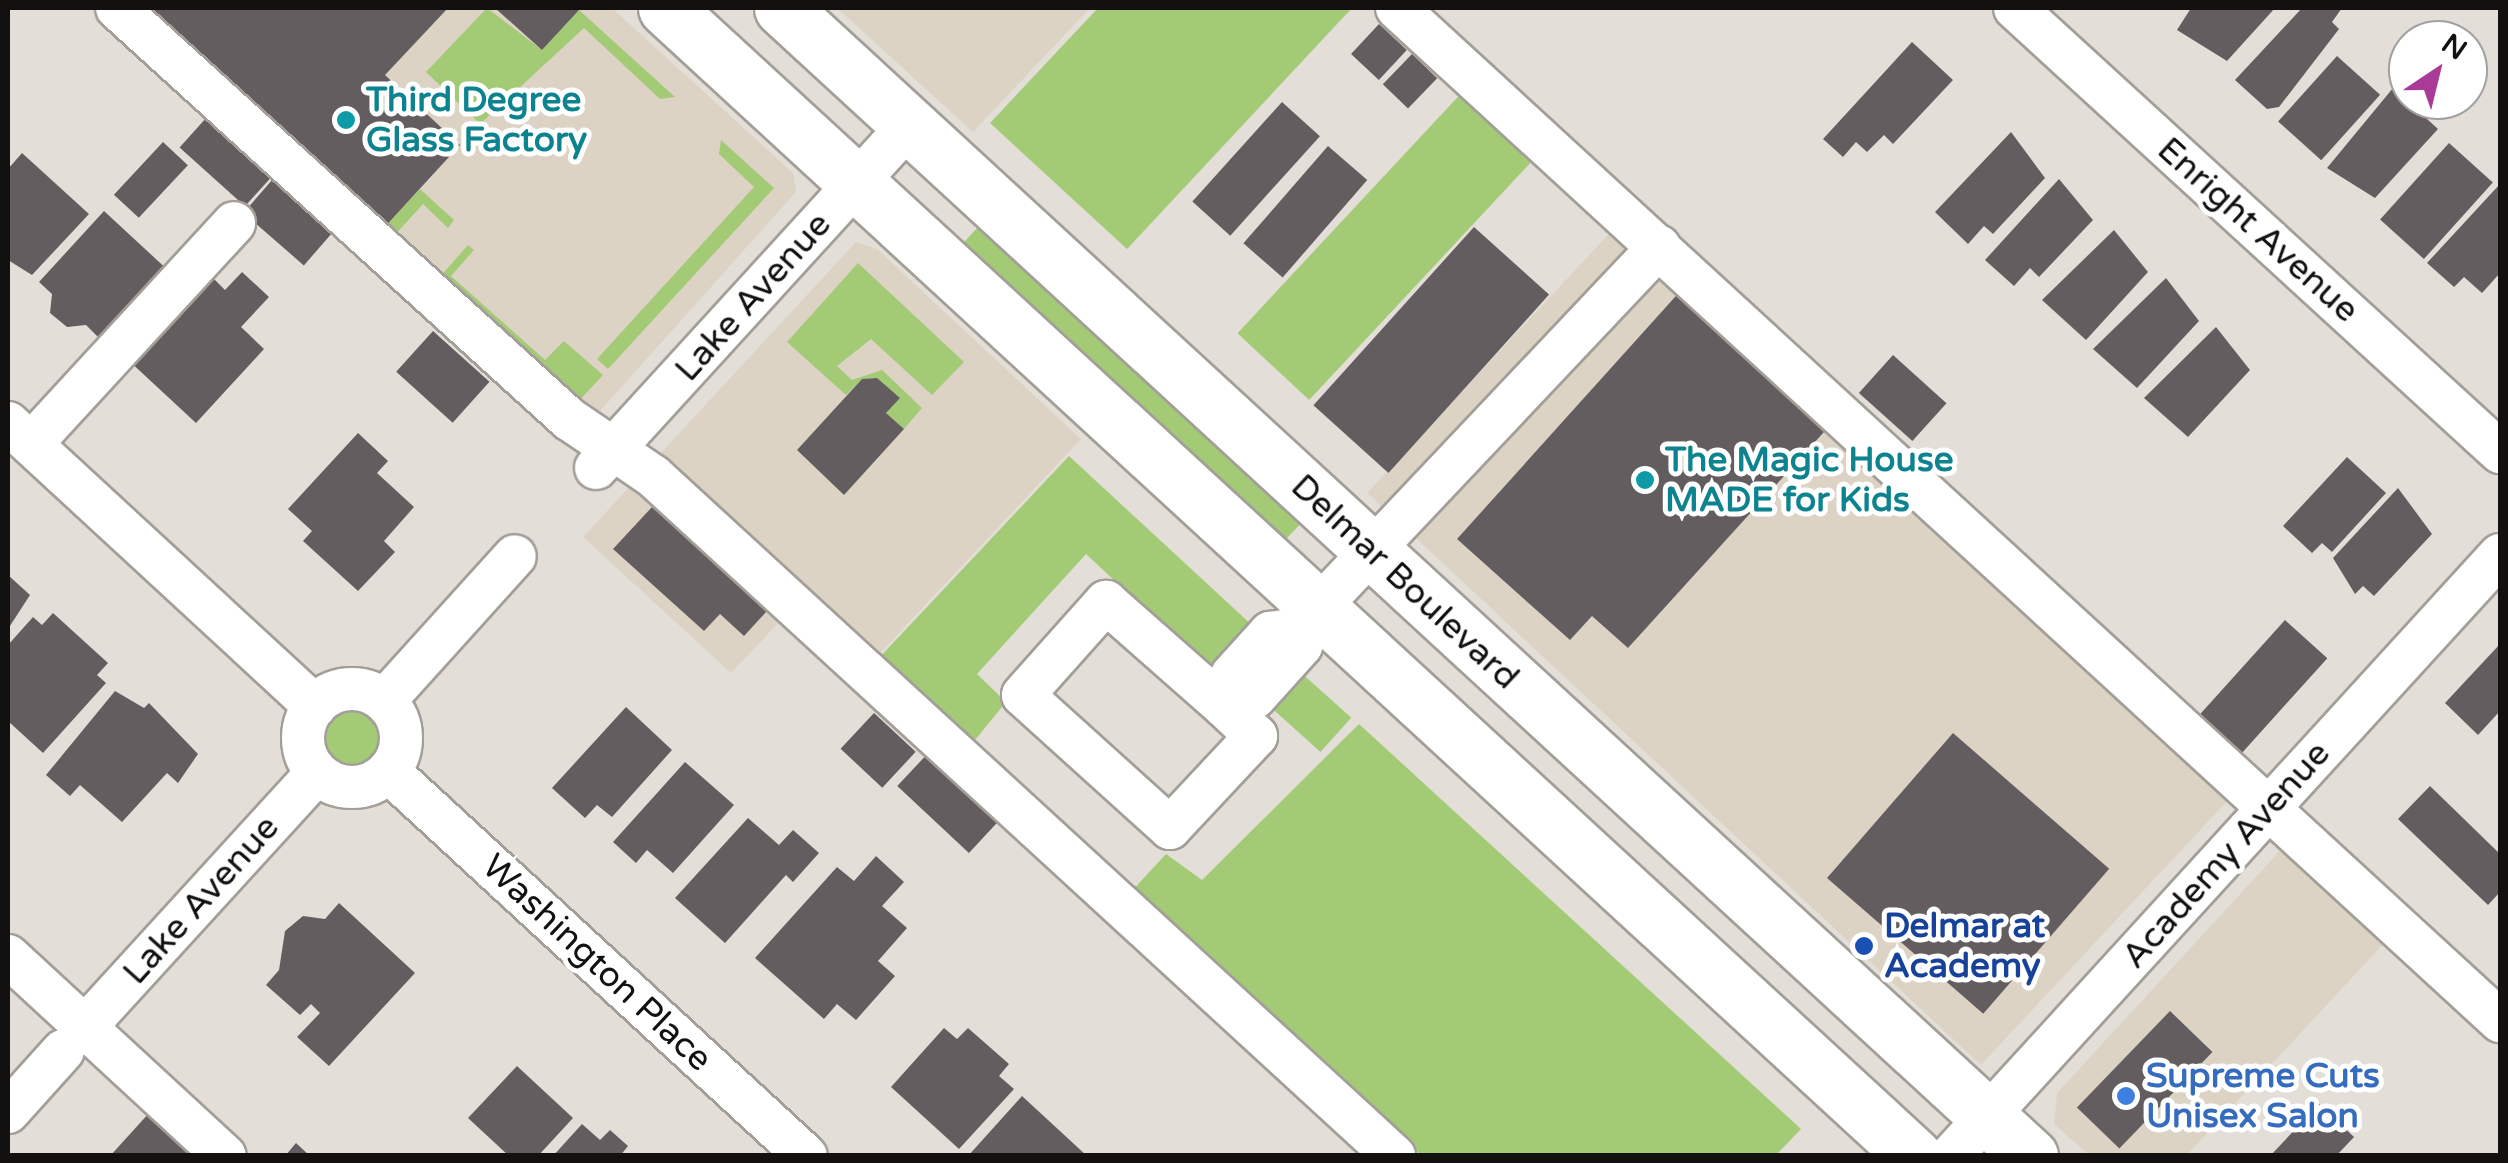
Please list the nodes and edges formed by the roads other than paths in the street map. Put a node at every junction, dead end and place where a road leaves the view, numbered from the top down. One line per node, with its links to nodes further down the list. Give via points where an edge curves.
1 (117, 8): 12 (street)
2 (666, 8): 7 (main road)
3 (782, 8): 6 (main road, Delmar Boulevard)
4 (1397, 8): 9 (street)
5 (2015, 8): 11 (street, Enright Avenue)
6 (910, 125): 7 (street, Lake Avenue); 13 (main road, Delmar Boulevard)
7 (856, 183): 12 (street, Lake Avenue); 16 (main road)
8 (234, 222): 10 (street)
9 (1658, 247): 13 (street); 22 (street)
10 (19, 434): 19 (street)
11 (2500, 452)
12 (604, 459): 30 (street)
13 (1374, 553): 16 (street); 27 (main road, Delmar Boulevard)
14 (2500, 555): 22 (street, Academy Avenue)
15 (514, 556): 18 (street)
16 (1308, 619): 17 (street, via 1301,646 1255,697); 31 (main road)
17 (1230, 700): 17 (street, via 1106,602 1023,696 1170,828 1256,736)
18 (384, 701): 19 (street, via 340,690); 20 (street, via 400,743)
19 (315, 706): 21 (street, via 304,747)
20 (388, 771): 21 (street, via 361,786); 29 (street, Washington Place)
21 (318, 773): 25 (street, Lake Avenue)
22 (2269, 808): 24 (street); 27 (street, Academy Avenue)
23 (8, 956): 25 (street)
24 (2500, 1021)
25 (74, 1039): 26 (street, Lake Avenue); 28 (street)
26 (8, 1112)
27 (1988, 1116): 32 (street, Academy Avenue); 33 (main road, Delmar Boulevard)
28 (225, 1156)
29 (806, 1156)
30 (1394, 1156)
31 (1914, 1156)
32 (1951, 1156)
33 (2030, 1156)

